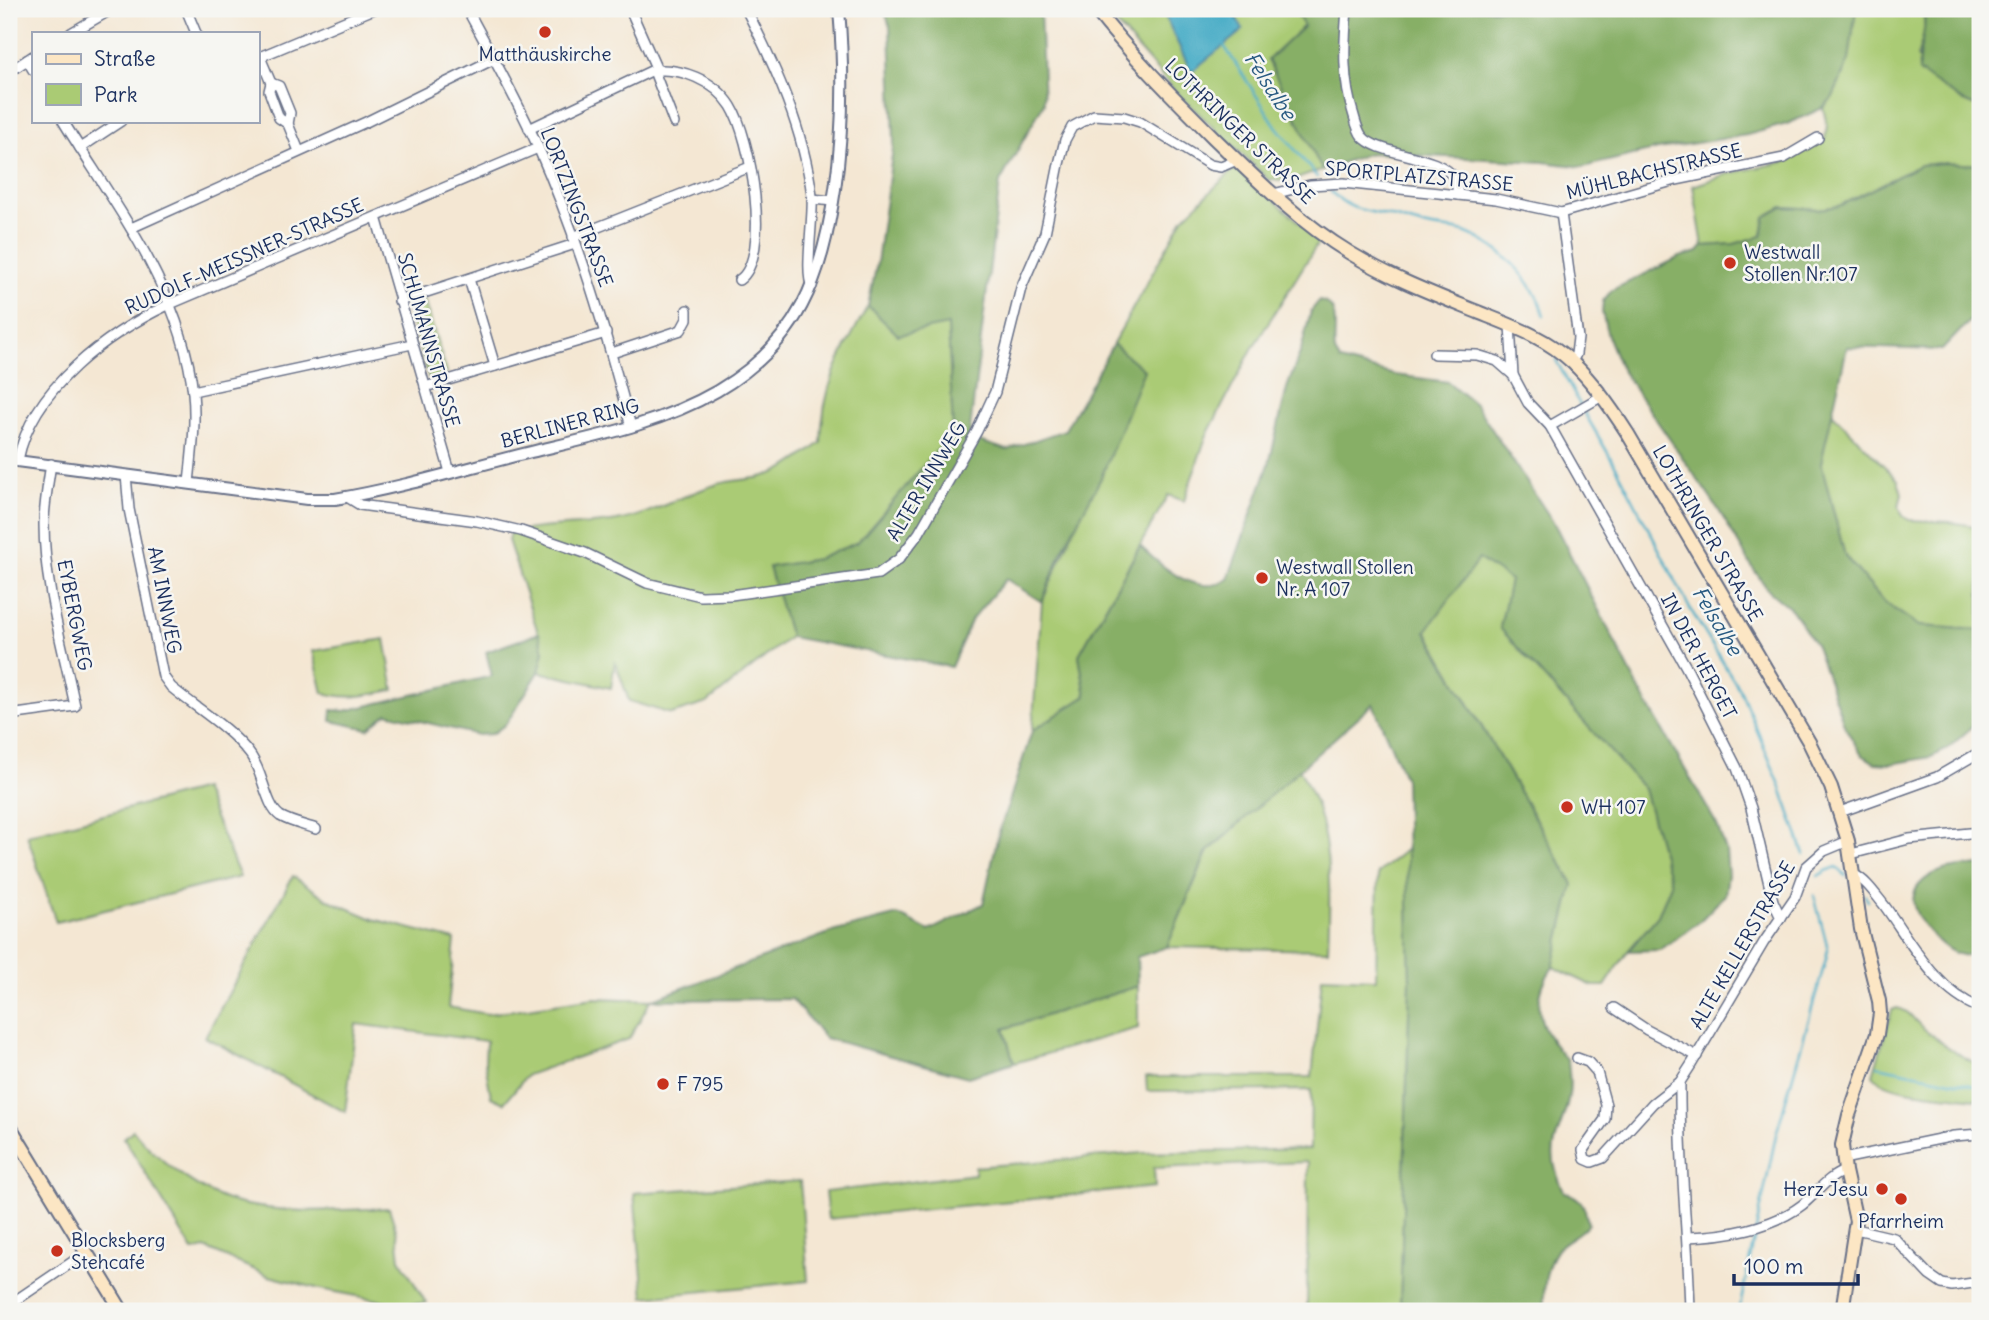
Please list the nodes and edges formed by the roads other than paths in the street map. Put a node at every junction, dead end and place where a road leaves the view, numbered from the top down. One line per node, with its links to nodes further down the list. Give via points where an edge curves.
1 (112, 9): 10 (street)
2 (186, 9): 11 (street)
3 (374, 9): 12 (street)
4 (467, 9): 14 (street, LORTZINGSTRASSE)
5 (630, 9): 15 (street)
6 (746, 9): 29 (street, via 788,100 804,150)
7 (839, 9): 30 (street, BERLINER RING, via 843,93)
8 (1095, 9): 25 (main road, LOTHRINGER STRASSE, via 1144,67)
9 (1348, 9): 28 (street, via 1345,83 1358,129 1368,142 1446,171 1456,182)
10 (73, 32)
11 (196, 32)
12 (259, 57): 24 (street, via 279,118 288,124)
13 (30, 58): 16 (street)
14 (494, 59): 20 (street, LORTZINGSTRASSE); 24 (street)
15 (656, 71): 19 (street); 20 (street); 26 (street, via 696,78 723,95 741,127)
16 (9, 72)
17 (64, 122): 22 (street)
18 (119, 122): 22 (street)
19 (674, 123)
20 (529, 129): 23 (street, LORTZINGSTRASSE)
21 (1818, 138): 31 (street, MÜHLBACHSTRASSE, via 1784,158 1688,177)
22 (80, 148): 33 (street)
23 (538, 148): 32 (street, RUDOLF-MEISSNER-STRASSE); 34 (street, LORTZINGSTRASSE)
24 (299, 151): 33 (street)
25 (1237, 160): 27 (main road, LOTHRINGER STRASSE); 59 (street, ALTER INNWEG, via 1210,166 1140,122 1124,117 1094,115 1072,127 1062,152 1045,233 1021,288 995,392 919,533 900,559 878,574 701,596 647,583 586,553 521,531 360,505)
26 (750, 167): 34 (street); 36 (street, via 755,244 752,264)
27 (1273, 194): 28 (street, SPORTPLATZSTRASSE, via 1336,183); 41 (main road, LOTHRINGER STRASSE, via 1363,261)
28 (1458, 195): 31 (street, SPORTPLATZSTRASSE)
29 (812, 199): 30 (street); 37 (street, via 808,274)
30 (833, 201): 37 (street, BERLINER RING)
31 (1561, 212): 46 (street, MÜHLBACHSTRASSE, via 1578,338)
32 (376, 217): 38 (street, SCHUMANNSTRASSE); 39 (street, RUDOLF-MEISSNER-STRASSE)
33 (131, 228): 39 (street)
34 (574, 241): 35 (street); 42 (street, LORTZINGSTRASSE)
35 (469, 279): 38 (street); 47 (street)
36 (739, 280)
37 (812, 286): 53 (street, BERLINER RING, via 787,328 747,370 698,400)
38 (399, 301): 43 (street, SCHUMANNSTRASSE)
39 (170, 304): 50 (street); 54 (street, RUDOLF-MEISSNER-STRASSE, via 113,335 76,366 34,418)
40 (687, 310): 44 (street, via 681,330)
41 (1510, 325): 46 (main road, LOTHRINGER STRASSE, via 1537,337); 48 (street, IN DER HERGET)
42 (606, 333): 44 (street, LORTZINGSTRASSE); 47 (street)
43 (412, 344): 49 (street, SCHUMANNSTRASSE); 50 (street)
44 (611, 353): 53 (street, LORTZINGSTRASSE)
45 (1434, 354): 48 (street, IN DER HERGET, via 1493,358)
46 (1572, 362): 51 (main road, LOTHRINGER STRASSE)
47 (495, 366): 49 (street)
48 (1513, 375): 52 (street, IN DER HERGET, via 1528,403)
49 (425, 387): 56 (street, SCHUMANNSTRASSE)
50 (193, 391): 58 (street)
51 (1602, 396): 52 (street); 62 (main road, LOTHRINGER STRASSE, via 1792,712)
52 (1550, 426): 67 (street, IN DER HERGET, via 1738,768 1773,901)
53 (631, 427): 56 (street, BERLINER RING)
54 (13, 460): 55 (street, BERLINER RING)
55 (51, 464): 57 (street, BERLINER RING); 60 (street, EYBERGWEG, via 44,541 75,706)
56 (450, 472): 59 (street, BERLINER RING)
57 (126, 475): 58 (street, BERLINER RING); 63 (street, AM INNWEG, via 163,676 249,754 271,807)
58 (189, 483): 59 (street, BERLINER RING, via 307,499)
59 (347, 497)
60 (9, 715)
61 (1980, 752): 62 (street, via 1937,777)
62 (1840, 812): 65 (main road, LOTHRINGER STRASSE)
63 (316, 829)
64 (1980, 832): 65 (street, ALTE KELLERSTRASSE)
65 (1849, 847): 66 (main road, LOTHRINGER STRASSE); 67 (street, ALTE KELLERSTRASSE, via 1824,851 1806,867)
66 (1853, 874): 69 (street, via 1879,898 1938,978 1961,999); 75 (main road, LOTHRINGER STRASSE, via 1879,1001 1879,1023 1849,1115 1842,1145)
67 (1782, 918): 70 (street, ALTE KELLERSTRASSE)
68 (1614, 1008): 70 (street)
69 (1980, 1008)
70 (1697, 1056): 72 (street, ALTE KELLERSTRASSE)
71 (1577, 1058): 72 (street, via 1597,1072 1606,1105 1605,1119 1583,1150 1591,1162 1603,1158 1653,1103)
72 (1680, 1082): 77 (street, via 1679,1138)
73 (11, 1133): 78 (main road)
74 (1980, 1134): 75 (street, via 1954,1136)
75 (1844, 1165): 76 (main road, LOTHRINGER STRASSE); 77 (street, via 1795,1210 1756,1226)
76 (1856, 1229): 79 (street, via 1894,1238 1942,1284); 83 (main road, LOTHRINGER STRASSE)
77 (1688, 1237): 82 (street)
78 (87, 1252): 80 (street); 81 (main road)
79 (1980, 1282)
80 (9, 1305)
81 (122, 1311)
82 (1690, 1311)
83 (1842, 1311)

